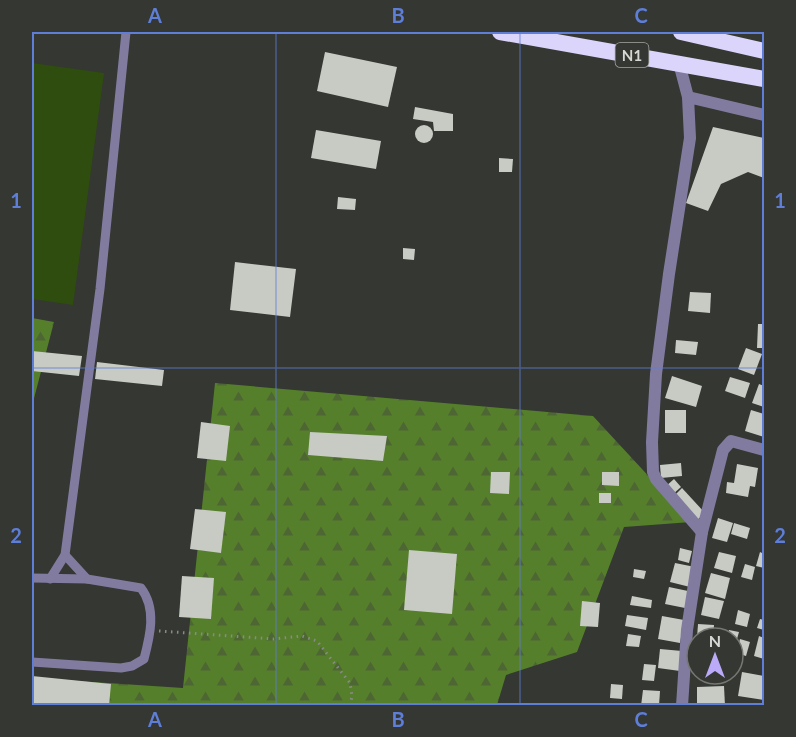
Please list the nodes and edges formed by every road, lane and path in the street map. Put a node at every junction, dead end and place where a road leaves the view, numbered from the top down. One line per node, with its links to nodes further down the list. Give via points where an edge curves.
1 (126, 32): 11 (lane, via 100,289)
2 (500, 32): 5 (highway, N1)
3 (681, 32): 4 (highway)
4 (765, 51)
5 (679, 63): 6 (highway, N1); 7 (street)
6 (765, 79)
7 (688, 97): 8 (street); 10 (street, via 690,138 656,375 652,442 656,479)
8 (765, 115)
9 (765, 450): 10 (street, via 731,441 723,450)
10 (702, 532): 18 (street, via 687,630)
11 (65, 555): 13 (lane); 14 (lane)
12 (32, 578): 13 (lane)
13 (50, 579): 14 (lane)
14 (87, 579): 15 (lane, via 141,588 148,597)
15 (152, 630): 16 (lane, via 144,659 132,666); 17 (path, via 274,639 302,636 317,641 350,683)
16 (32, 662)
17 (350, 705)
18 (682, 705)

